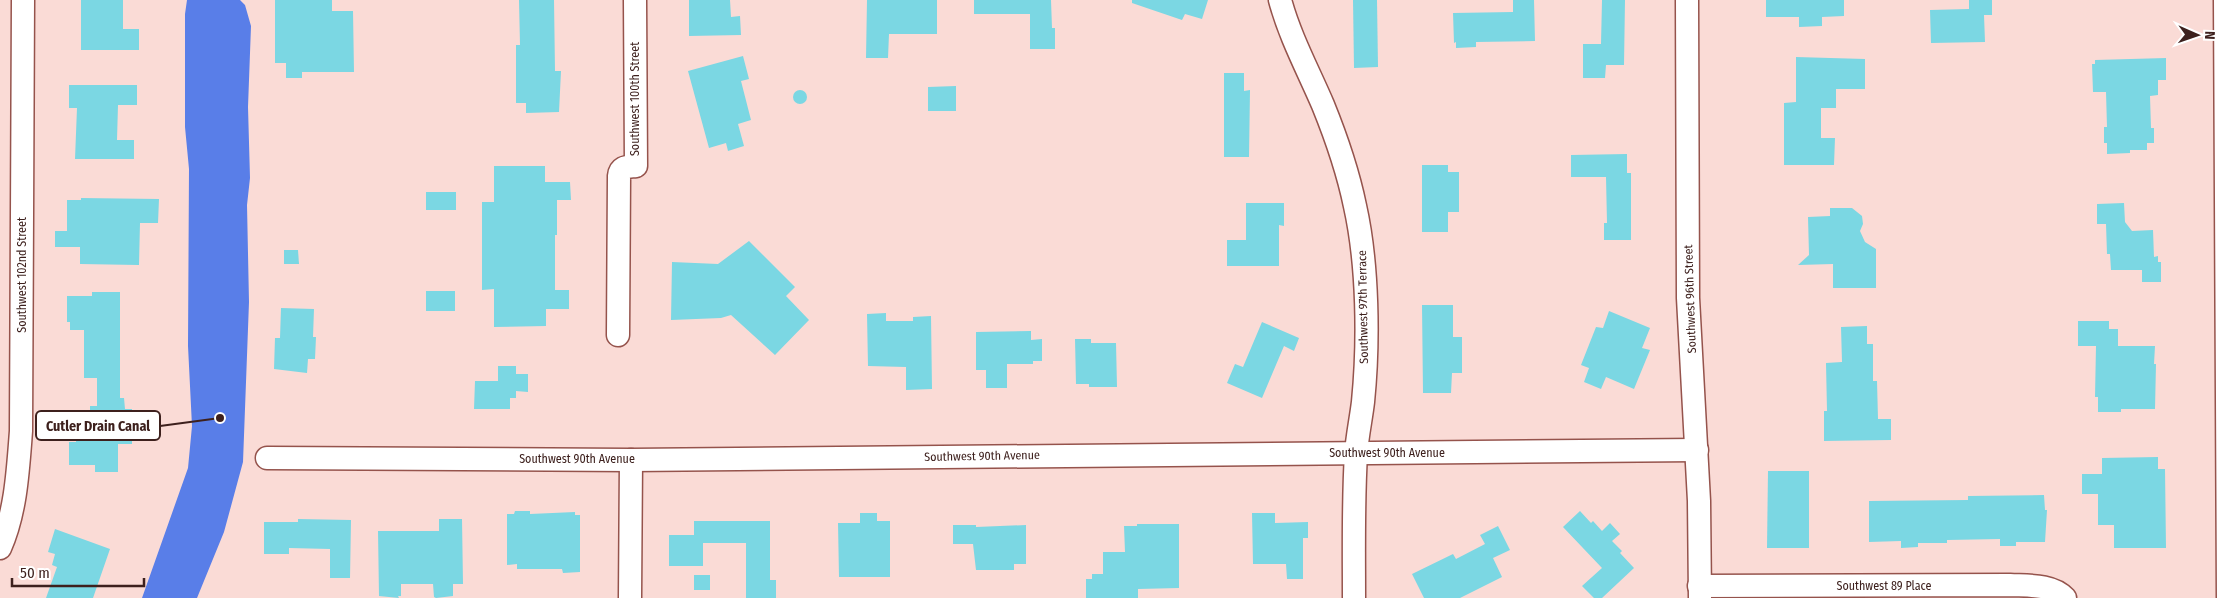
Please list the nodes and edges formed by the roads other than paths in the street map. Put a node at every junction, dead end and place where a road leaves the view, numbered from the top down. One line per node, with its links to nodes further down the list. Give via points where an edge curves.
1 (23, 0): 15 (street, Southwest 102nd Street, via 21,431 12,504)
2 (635, 0): 9 (street, Southwest 100th Street, via 636,166 619,171)
3 (1280, 0): 12 (street, Southwest 97th Terrace, via 1332,131 1357,214 1363,256 1365,332 1363,401)
4 (1687, 0): 11 (street, Southwest 96th Street, via 1688,298)
5 (2225, 0): 6 (street)
6 (2229, 181): 7 (street)
7 (2229, 237): 8 (street)
8 (2229, 297): 10 (street)
9 (618, 335)
10 (2229, 394): 20 (street)
11 (1697, 450): 12 (street, Southwest 90th Avenue); 16 (street, Southwest 96th Street)
12 (1356, 452): 14 (street, Southwest 90th Avenue); 18 (street, Southwest 97th Terrace)
13 (267, 458): 14 (street, Southwest 90th Avenue)
14 (631, 460): 17 (street)
15 (0, 548)
16 (1700, 592): 19 (street, Southwest 89 Place, via 2030,586 2056,591)
17 (630, 598)
18 (1354, 598)
19 (2065, 598)
20 (2228, 598)

